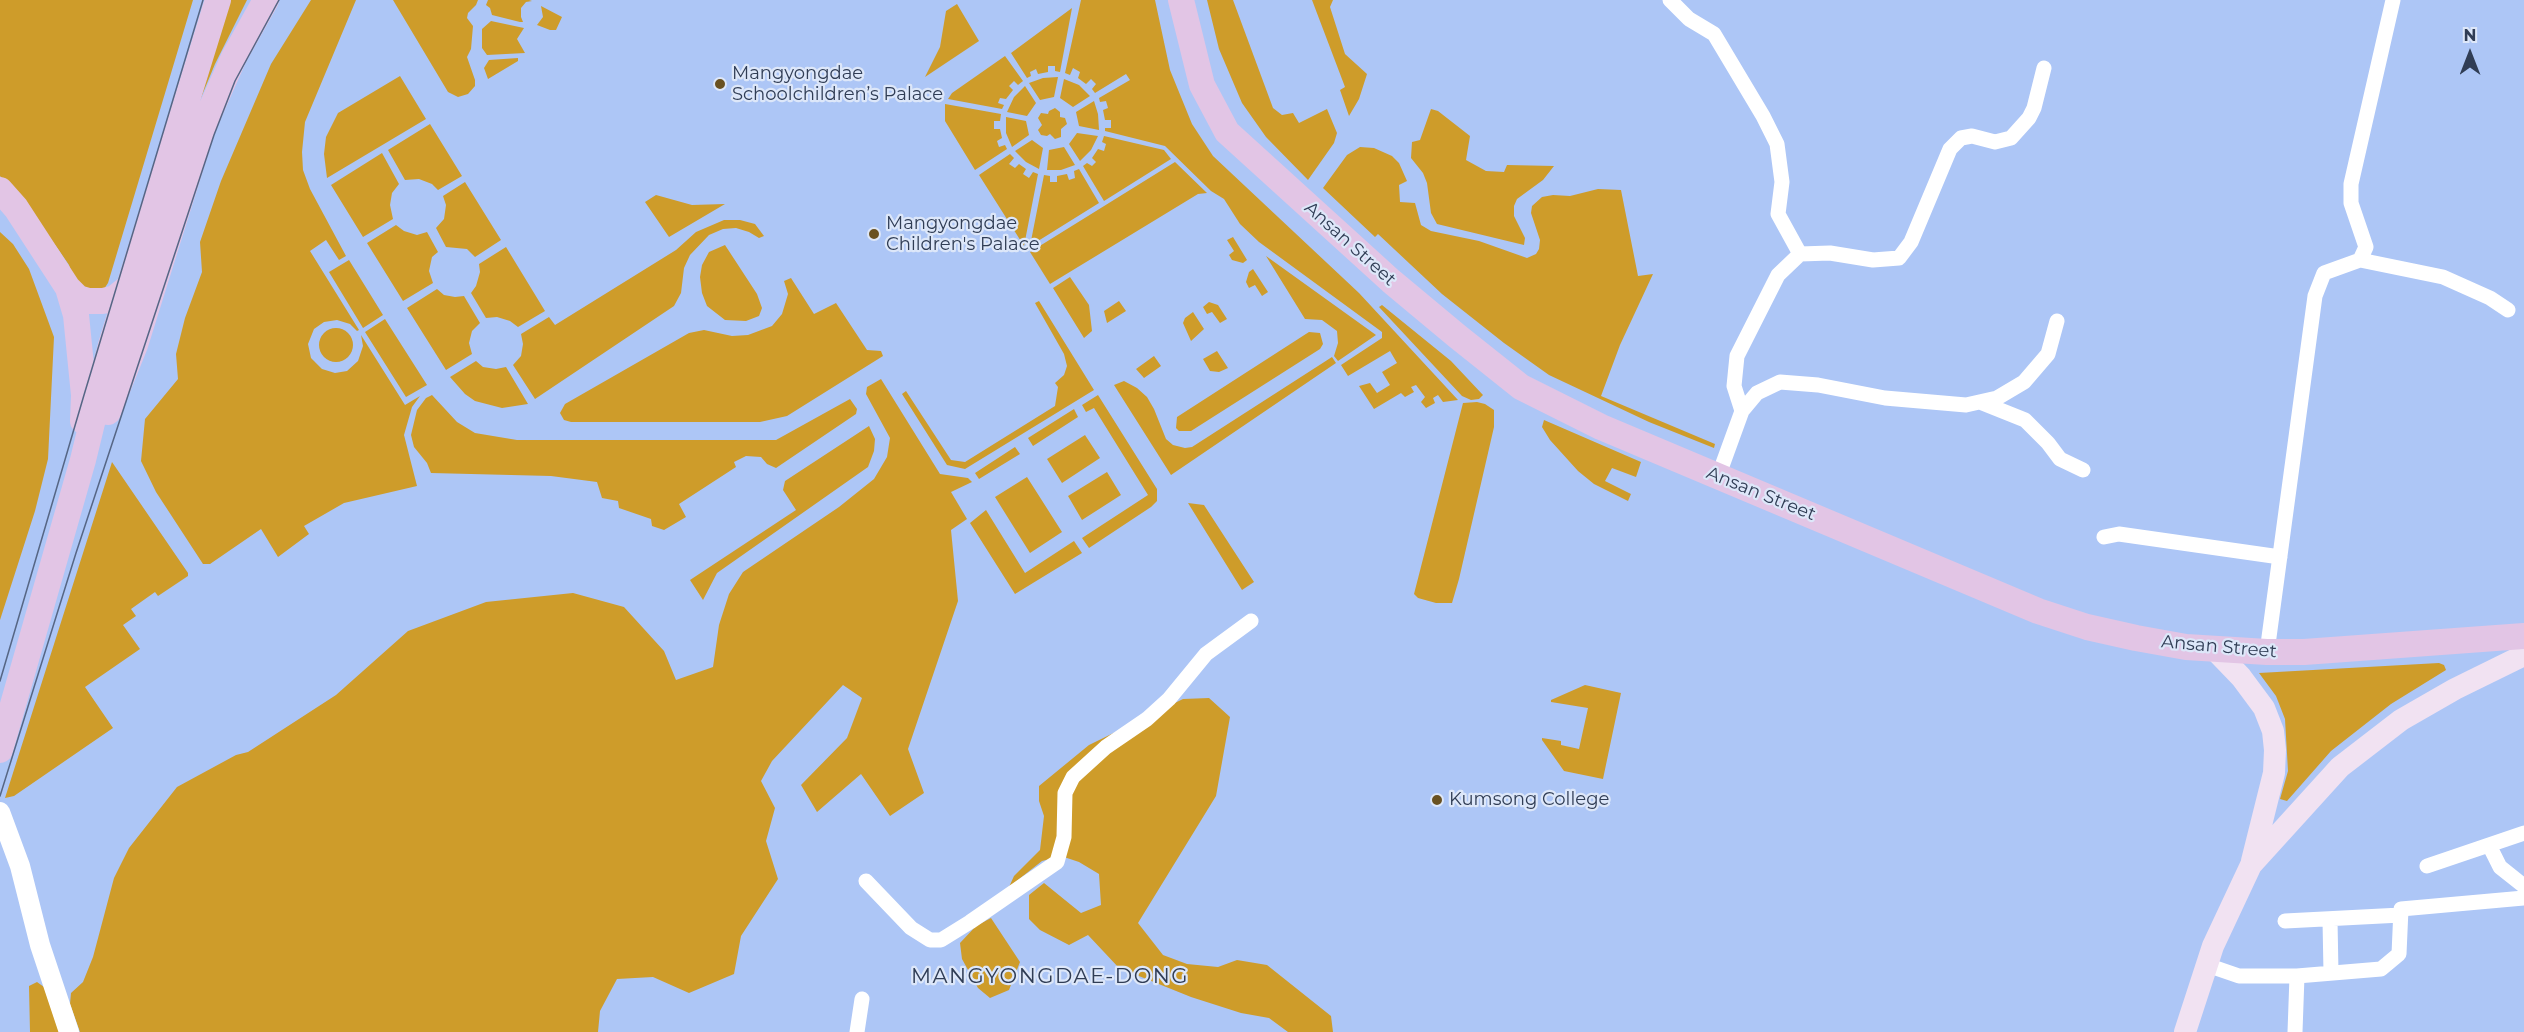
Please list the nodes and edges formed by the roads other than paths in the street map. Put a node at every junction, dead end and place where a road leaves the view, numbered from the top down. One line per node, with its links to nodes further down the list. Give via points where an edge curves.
1 (218, 0): 10 (main road)
2 (266, 0): 16 (main road, via 234,57 203,127 135,345 102,429)
3 (1181, 0): 18 (main road, Ansan Street, via 1202,84 1227,132 1382,273 1521,387 1601,427)
4 (1670, 0): 8 (street, via 1689,19 1714,34 1763,116 1777,144 1782,182 1778,214)
5 (2393, 0): 9 (street, via 2351,184 2351,203 2366,248)
6 (2044, 68): 8 (street, via 2034,108 2011,138 1995,142 1972,136 1961,138 1950,149 1911,242 1899,258 1874,260 1830,253)
7 (0, 190): 11 (main road)
8 (1800, 254): 15 (street, via 1778,275 1737,356 1734,386)
9 (2360, 260): 12 (street, via 2443,278); 20 (street, via 2324,273 2315,296)
10 (130, 286): 11 (main road, via 115,298 103,301 78,298); 16 (main road)
11 (68, 288): 16 (main road, via 76,315 84,395)
12 (2508, 310)
13 (2057, 321): 14 (street, via 2048,354 2024,382 1997,398)
14 (1980, 402): 15 (street, via 1966,405 1885,398 1780,382 1757,393); 17 (street, via 2025,420 2060,459)
15 (1742, 411): 18 (street)
16 (83, 460): 26 (main road)
17 (2083, 470)
18 (1718, 477): 23 (main road, Ansan Street, via 2038,611 2136,639)
19 (2104, 537): 20 (street, via 2119,534)
20 (2280, 557): 24 (street)
21 (1251, 621): 32 (street, via 1206,654 1147,719 1106,747 1073,777 1065,793 1064,837 1057,862 970,922 941,940 930,940 911,928)
22 (2524, 636): 24 (main road, Ansan Street)
23 (2214, 649): 24 (main road, Ansan Street); 30 (main road, via 2264,708 2273,731 2274,773)
24 (2267, 652)
25 (2524, 655): 30 (main road, via 2401,720 2349,760)
26 (0, 750)
27 (0, 812): 42 (street)
28 (2524, 833): 29 (street)
29 (2489, 845): 31 (street); 33 (street, via 2500,867)
30 (2251, 865): 38 (main road)
31 (2427, 866)
32 (866, 881)
33 (2524, 886)
34 (2524, 898): 35 (street, via 2401,909)
35 (2401, 915): 36 (street); 39 (street, via 2399,954 2381,969)
36 (2330, 920): 37 (street); 39 (street)
37 (2285, 921)
38 (2207, 965): 40 (street, via 2239,976); 44 (main road)
39 (2331, 973): 40 (street)
40 (2296, 976): 45 (street)
41 (862, 999): 43 (street)
42 (69, 1032)
43 (857, 1032)
44 (2185, 1032)
45 (2295, 1032)

